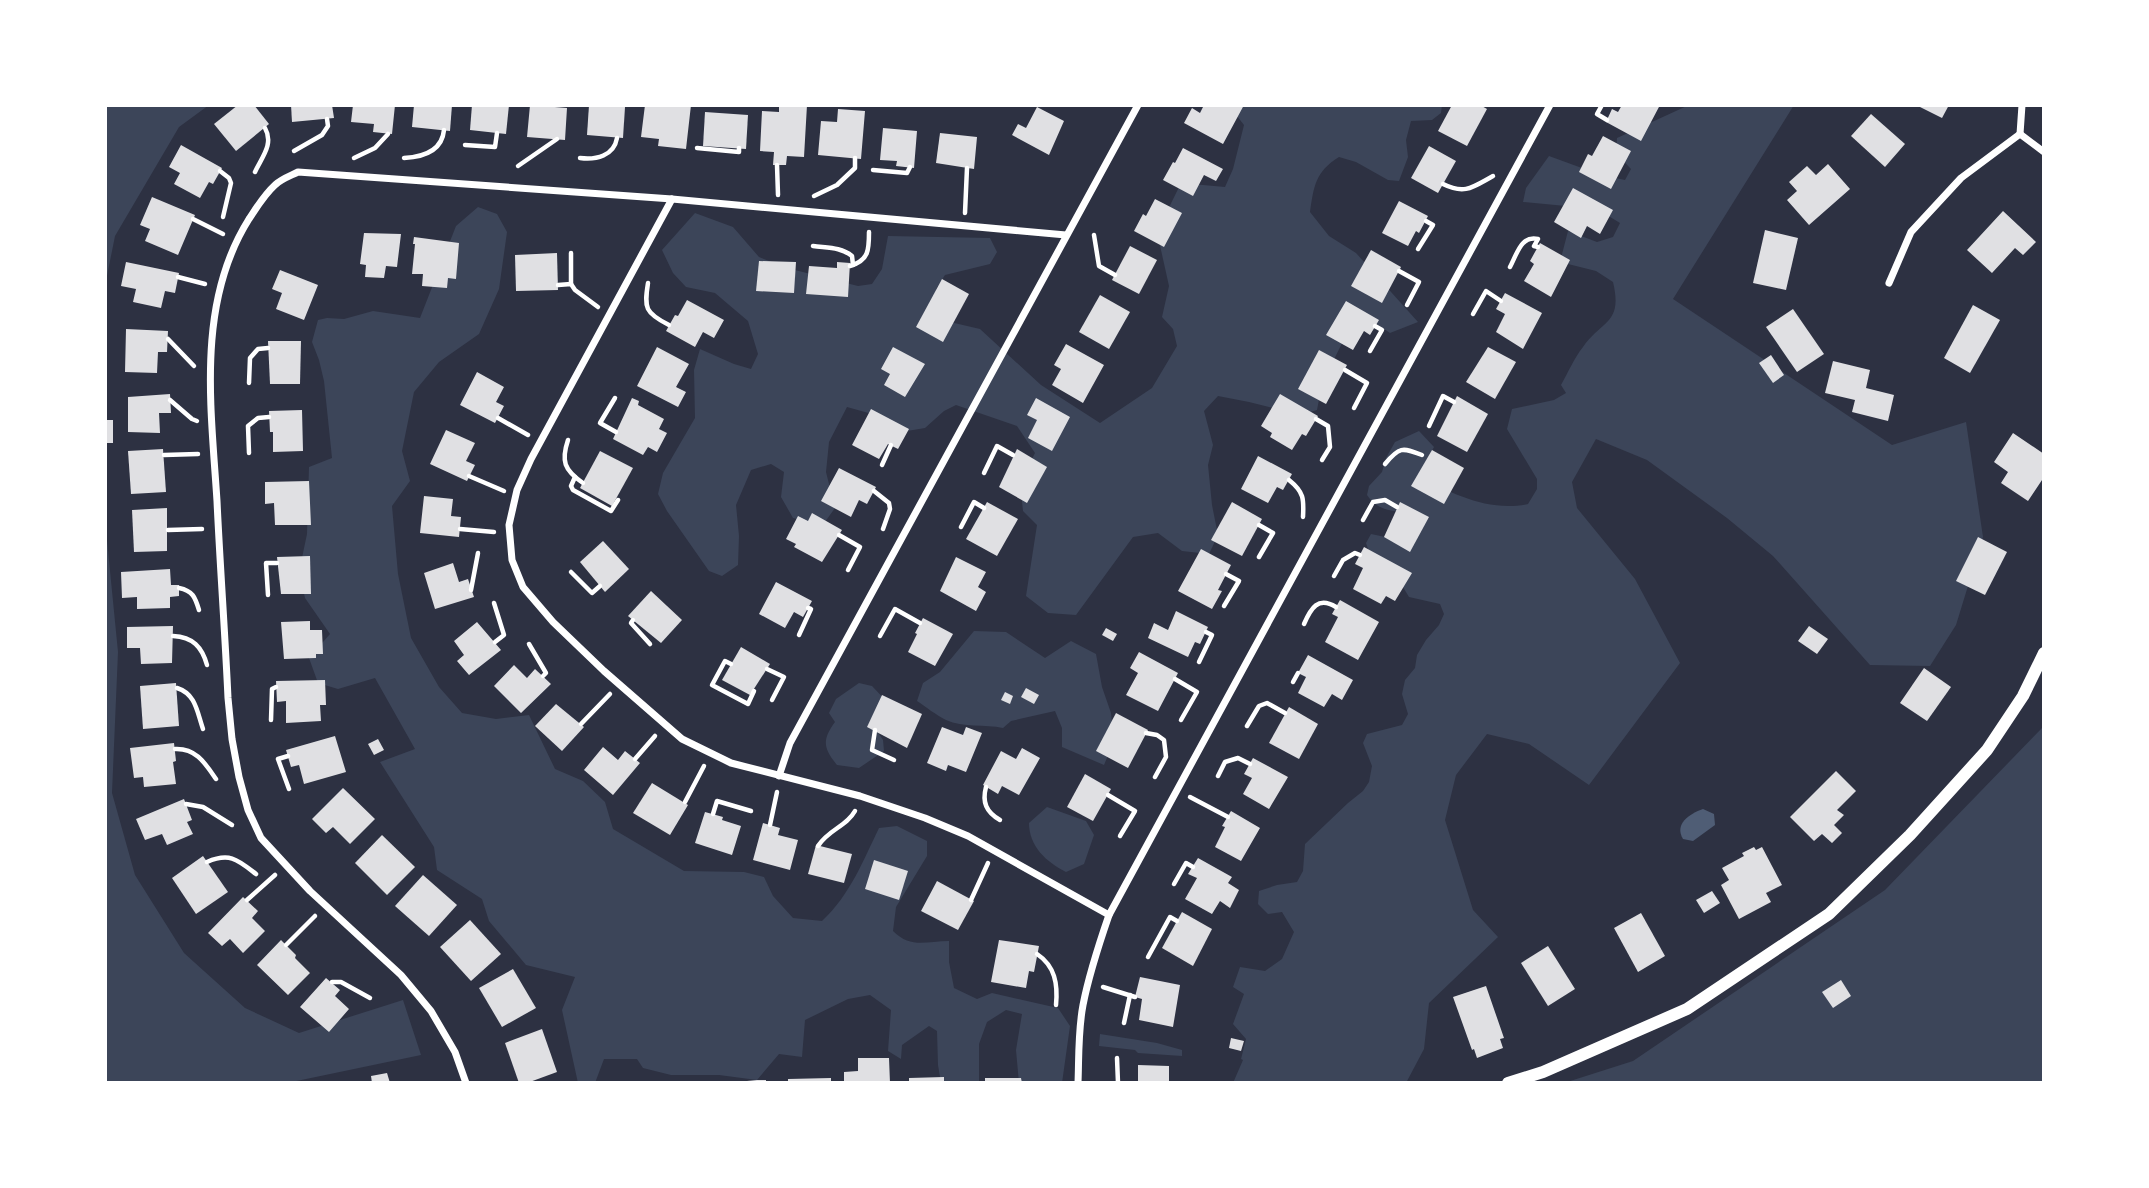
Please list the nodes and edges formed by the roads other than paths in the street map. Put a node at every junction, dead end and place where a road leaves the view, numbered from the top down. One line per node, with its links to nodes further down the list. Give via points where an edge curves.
1 (1138, 105): 7 (street)
2 (1550, 105): 11 (street)
3 (2022, 105): 4 (street)
4 (2020, 134): 5 (street); 8 (street, via 1961,178 1911,232)
5 (2044, 152)
6 (672, 199): 7 (street); 10 (street, via 517,490 509,525 512,560 523,587 553,622 685,741 731,763); 12 (street, via 298,172 276,184 261,201 228,260 220,288 213,331 212,426 228,698 248,810 261,838 401,975 431,1011 455,1052)
7 (1066, 235): 10 (street, via 790,743)
8 (1889, 282)
9 (2044, 653): 14 (street, via 2023,696 1987,750 1910,835 1829,914 1687,1009)
10 (779, 776): 11 (street, via 860,796 968,836)
11 (1109, 915): 13 (street, via 1083,1005)
12 (466, 1083)
13 (1078, 1083)
14 (1508, 1083)

